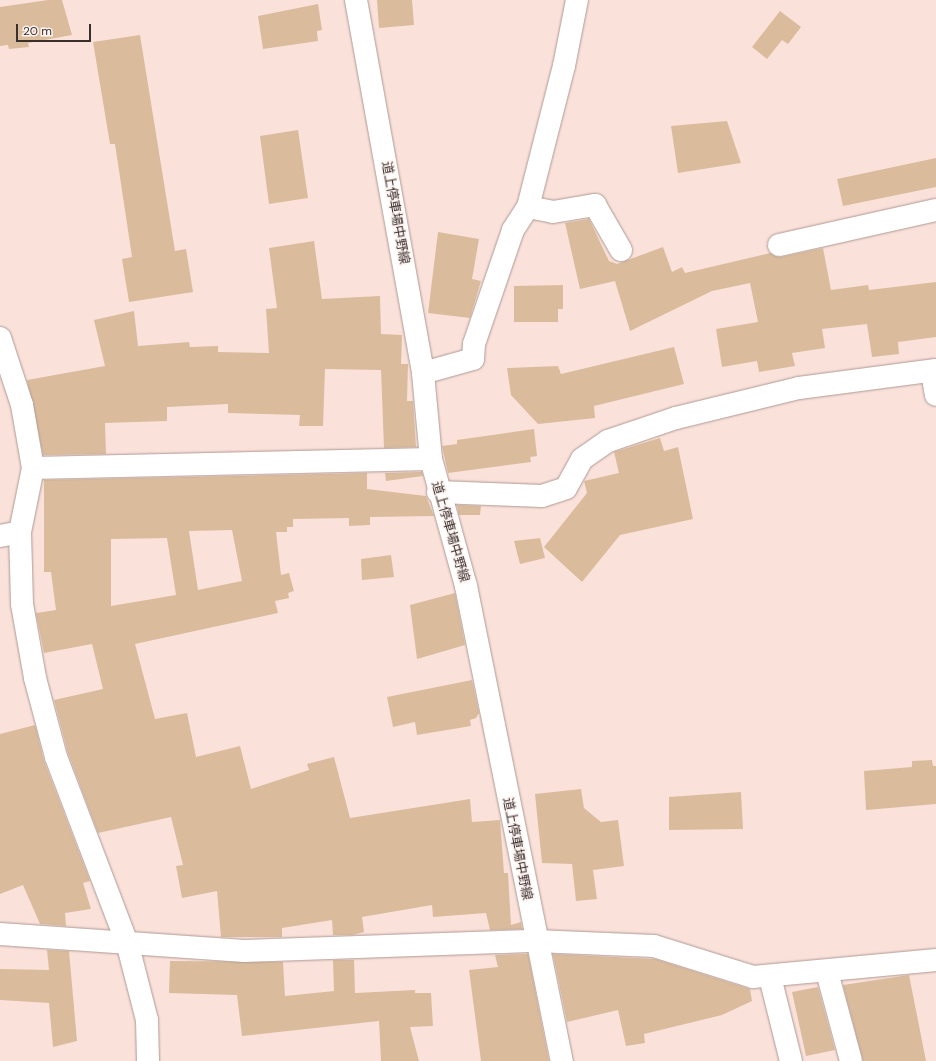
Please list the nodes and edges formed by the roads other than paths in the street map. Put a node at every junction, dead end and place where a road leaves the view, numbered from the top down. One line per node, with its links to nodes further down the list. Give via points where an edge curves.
1 (356, 0): 9 (street, 道上停車場中野線)
2 (577, 0): 3 (street, via 564,66)
3 (528, 207): 6 (street, via 553,212 595,205); 9 (street, via 513,230 474,344 473,359)
4 (936, 210): 5 (street)
5 (779, 245)
6 (621, 250)
7 (0, 338): 12 (street, via 22,405)
8 (934, 370): 10 (street); 13 (street, via 799,388 676,418 608,441 582,458 566,488 542,496)
9 (422, 373): 11 (street, 道上停車場中野線)
10 (936, 395)
11 (431, 459): 12 (street); 13 (street, 道上停車場中野線)
12 (33, 468): 14 (street)
13 (438, 492): 16 (street, 道上停車場中野線, via 466,586)
14 (10, 534): 17 (street, via 35,678 56,757)
15 (0, 934): 17 (street)
16 (536, 941): 17 (street, via 244,951); 20 (street, via 654,946 753,977); 22 (street, 道上停車場中野線)
17 (128, 946): 21 (street, via 147,1020)
18 (936, 960): 19 (street)
19 (827, 972): 20 (street); 24 (street)
20 (770, 978): 23 (street)
21 (148, 1061)
22 (562, 1061)
23 (791, 1061)
24 (851, 1061)

